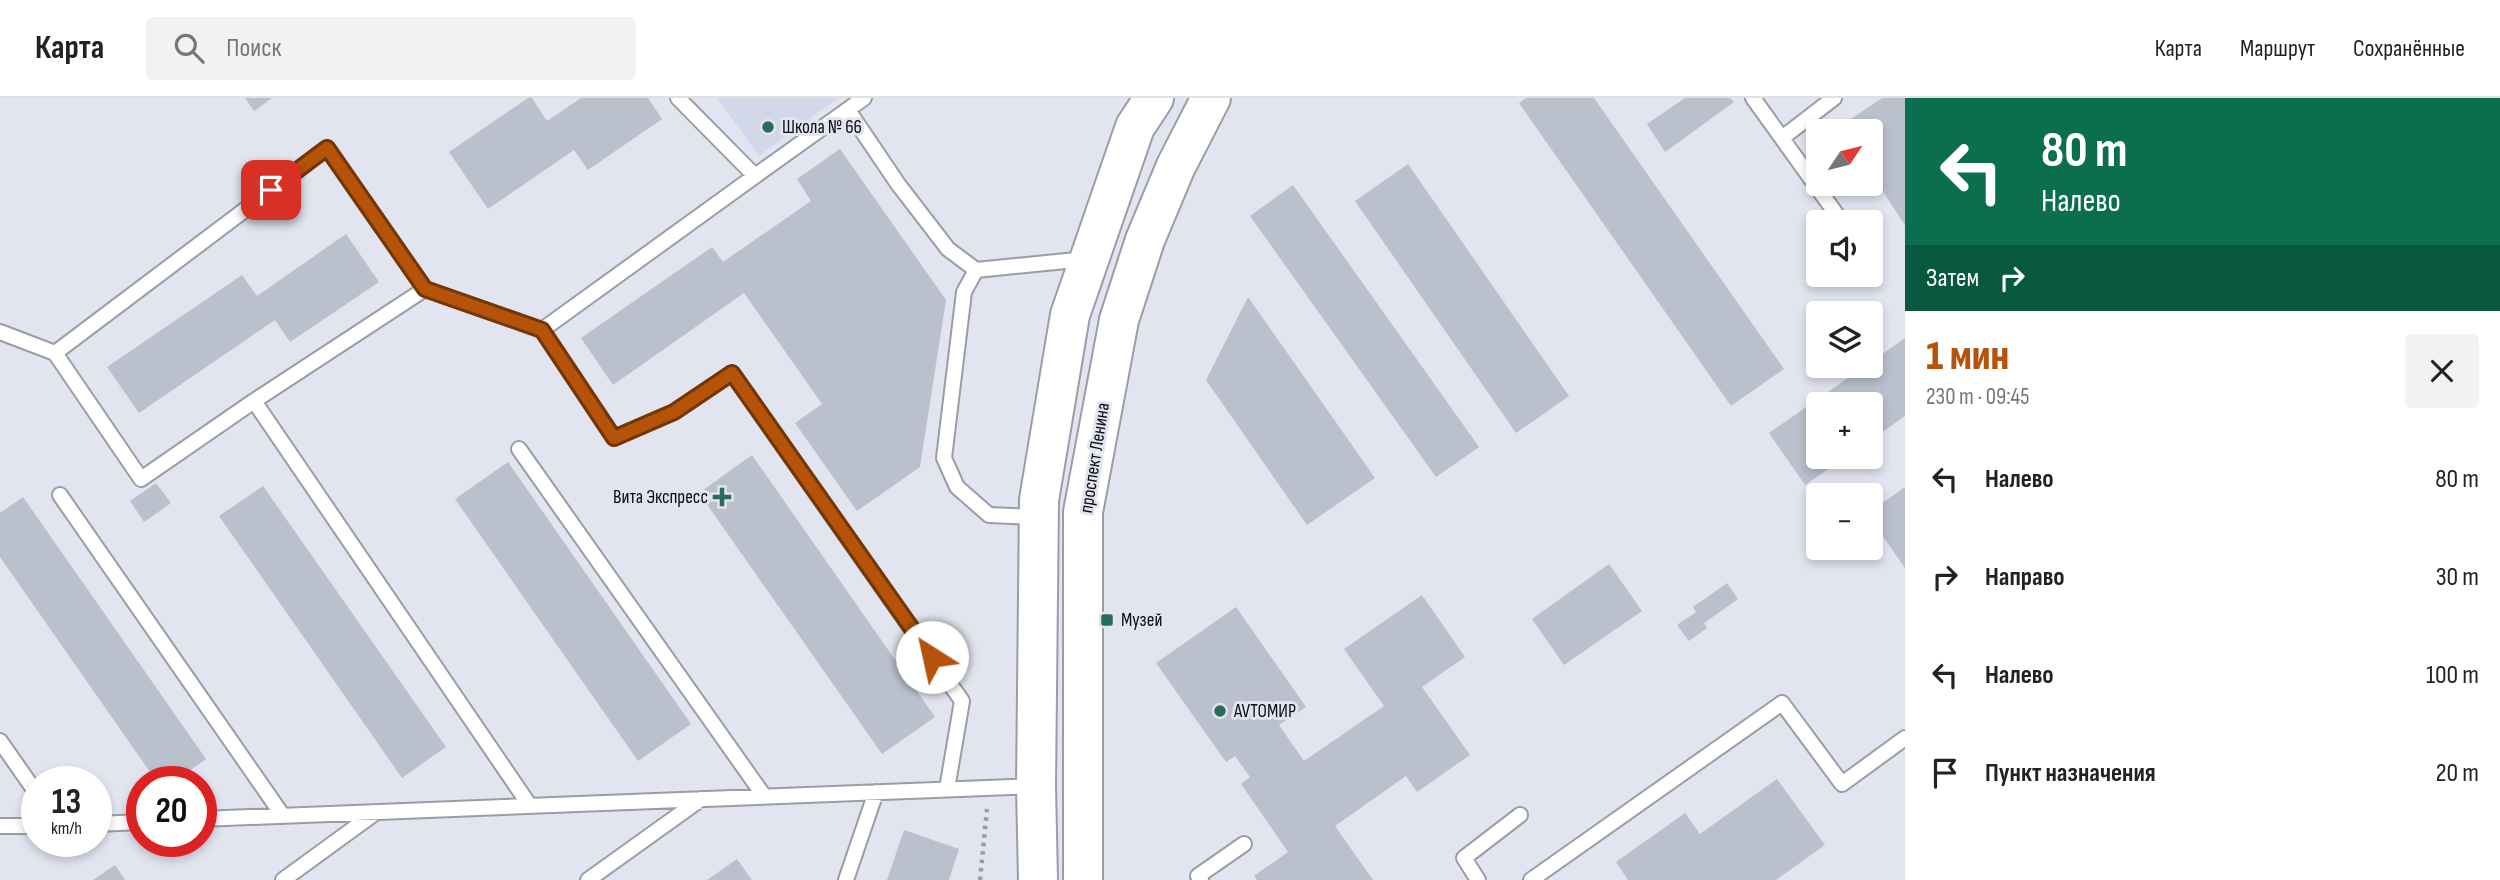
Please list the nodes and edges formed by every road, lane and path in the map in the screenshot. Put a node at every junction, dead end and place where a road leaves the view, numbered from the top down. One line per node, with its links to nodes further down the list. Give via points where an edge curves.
1 (678, 98): 9 (lane)
2 (864, 98): 7 (lane)
3 (1154, 98): 11 (main road, via 1135,127)
4 (1211, 98): 43 (main road, проспект Ленина, via 1150,228 1119,320 1083,512)
5 (1753, 98): 8 (lane)
6 (1835, 98): 8 (lane)
7 (848, 110): 9 (lane); 12 (lane, via 948,248)
8 (1782, 138): 10 (lane)
9 (755, 176): 14 (lane)
10 (1833, 210)
11 (1088, 258): 12 (lane); 20 (main road, via 1070,315)
12 (976, 270): 20 (lane, via 964,292 944,458 957,487 989,515)
13 (425, 289): 14 (lane); 16 (lane, via 327,148); 17 (lane)
14 (542, 330): 26 (lane, via 614,438 674,412 732,373 962,701)
15 (0, 332): 16 (lane)
16 (55, 353): 17 (lane, via 141,479)
17 (254, 401): 30 (lane)
18 (519, 449): 28 (lane)
19 (60, 495): 33 (lane)
20 (1039, 517): 24 (main road)
21 (1905, 738): 46 (lane, via 1842,784 1782,704)
22 (0, 741): 23 (lane)
23 (21, 771)
24 (1036, 786): 25 (lane); 42 (main road)
25 (989, 787): 26 (lane); 41 (path)
26 (947, 789): 27 (lane)
27 (876, 792): 28 (lane); 40 (lane)
28 (764, 796): 29 (lane)
29 (701, 799): 30 (lane); 39 (lane)
30 (530, 806): 31 (lane)
31 (376, 812): 33 (lane); 38 (lane)
32 (1520, 815): 45 (lane, via 1464,858)
33 (283, 816): 34 (lane)
34 (217, 819)
35 (0, 826): 36 (lane)
36 (21, 826)
37 (1244, 844): 44 (lane, via 1198,876)
38 (283, 880)
39 (588, 880)
40 (846, 880)
41 (980, 880)
42 (1038, 880)
43 (1083, 880)
44 (1201, 880)
45 (1478, 880)
46 (1531, 880)

